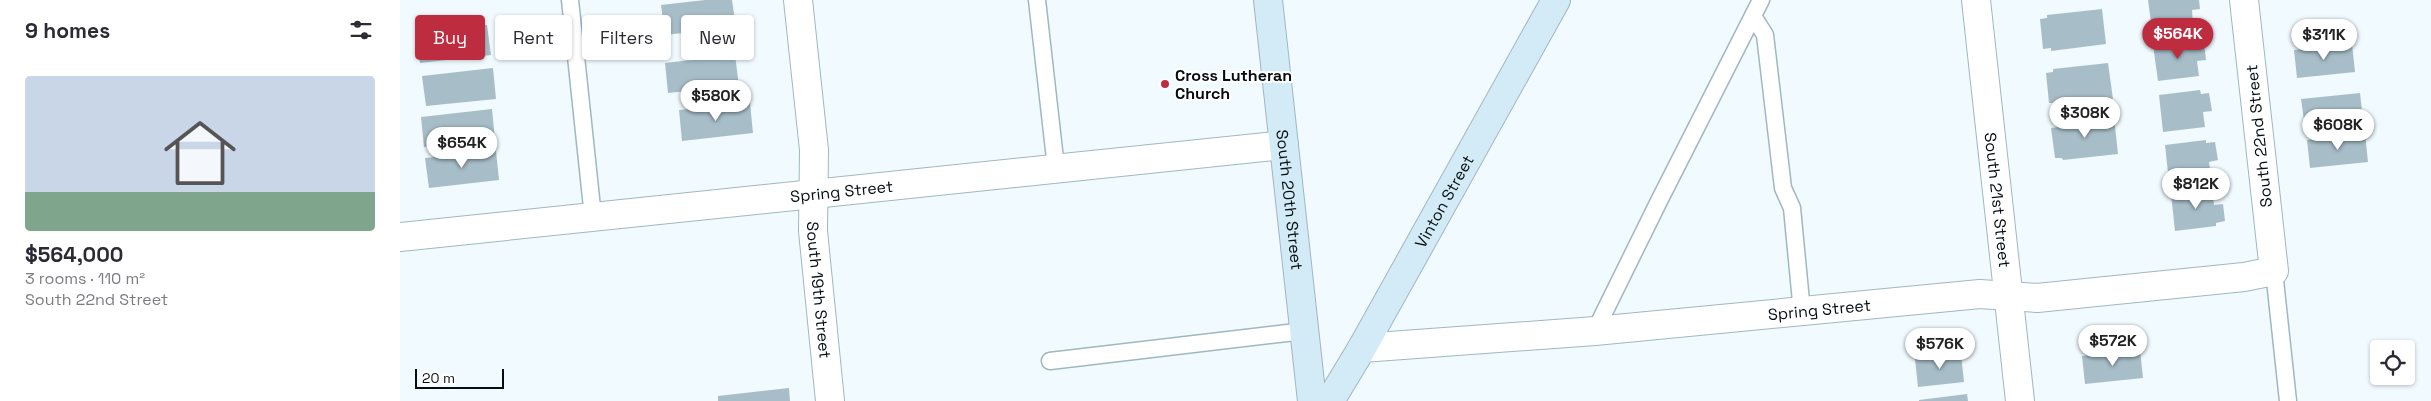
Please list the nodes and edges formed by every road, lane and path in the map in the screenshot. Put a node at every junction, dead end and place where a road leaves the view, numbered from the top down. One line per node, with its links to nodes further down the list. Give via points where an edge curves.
1 (570, 0): 13 (lane)
2 (798, 0): 12 (street, South 19th Street, via 814,150)
3 (1037, 0): 11 (lane)
4 (1268, 0): 10 (main road, South 20th Street)
5 (1556, 0): 20 (main road, Vinton Street)
6 (1761, 0): 9 (lane)
7 (1976, 0): 16 (street, South 21st Street)
8 (2244, 0): 15 (street, South 22nd Street)
9 (1753, 16): 17 (lane, via 1765,34 1783,188 1792,208); 19 (lane)
10 (1284, 145): 11 (street, Spring Street); 18 (main road, South 20th Street)
11 (1056, 168): 12 (street, Spring Street)
12 (815, 194): 13 (street, Spring Street); 22 (street, South 19th Street, via 813,231)
13 (593, 217): 14 (street, Spring Street)
14 (400, 237)
15 (2274, 271): 16 (street, Spring Street, via 2244,277 2037,298); 26 (lane)
16 (2009, 296): 17 (street, Spring Street, via 1980,294); 25 (street, South 21st Street)
17 (1802, 312): 19 (street, Spring Street)
18 (1304, 331): 21 (lane); 23 (main road, South 20th Street)
19 (1596, 331): 20 (street, Spring Street)
20 (1362, 348): 24 (main road, Vinton Street)
21 (1050, 361)
22 (830, 401)
23 (1312, 401)
24 (1330, 401)
25 (2020, 401)
26 (2288, 401)

